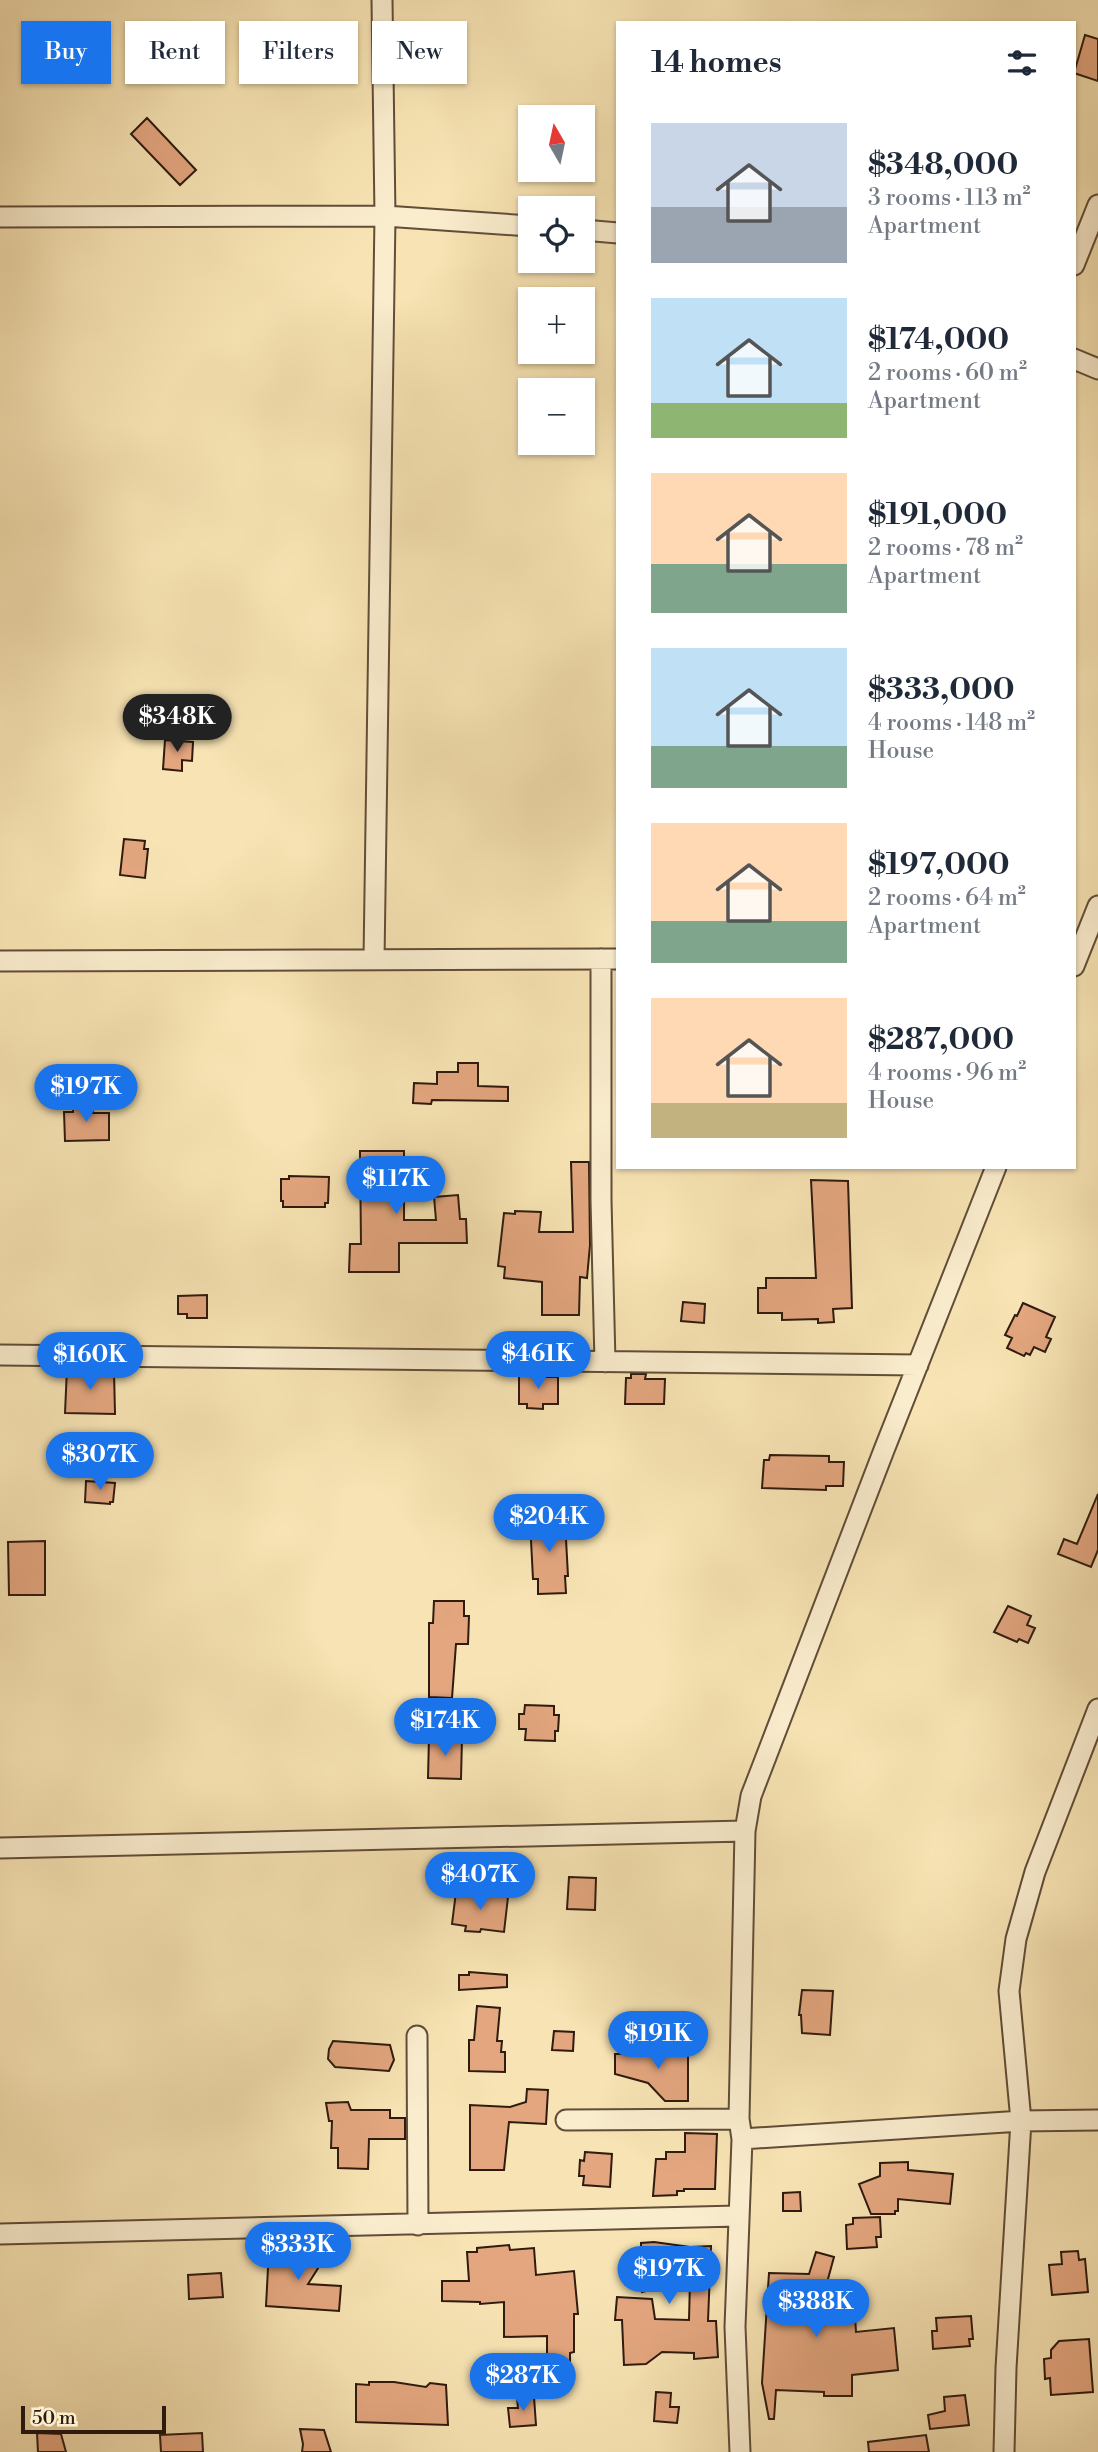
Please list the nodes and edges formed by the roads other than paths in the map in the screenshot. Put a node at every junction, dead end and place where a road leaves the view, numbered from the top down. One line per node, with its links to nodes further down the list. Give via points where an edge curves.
1 (382, 0): 3 (street)
2 (1098, 205): 8 (street)
3 (386, 216): 4 (street); 5 (street); 13 (street)
4 (0, 217)
5 (518, 225)
6 (595, 231): 7 (street)
7 (616, 233)
8 (1076, 260)
9 (1076, 360): 10 (street)
10 (1098, 369)
11 (1098, 906): 15 (street)
12 (610, 959): 13 (street); 18 (street, via 601,1200)
13 (374, 960): 14 (street)
14 (0, 961)
15 (1076, 961)
16 (995, 1169): 19 (street)
17 (0, 1355): 18 (street)
18 (606, 1362): 19 (street)
19 (918, 1365): 21 (street, via 751,1796)
20 (1098, 1709): 26 (street, via 1035,1872 1017,1939 1009,1991)
21 (745, 1831): 22 (street); 27 (street)
22 (0, 1849)
23 (417, 2036): 29 (street)
24 (566, 2120): 27 (street)
25 (1098, 2120): 26 (street)
26 (1021, 2121): 27 (street); 32 (street)
27 (740, 2129): 28 (street)
28 (738, 2216): 29 (street); 31 (street, via 735,2327)
29 (418, 2225): 30 (street)
30 (0, 2234)
31 (740, 2452)
32 (1004, 2452)

